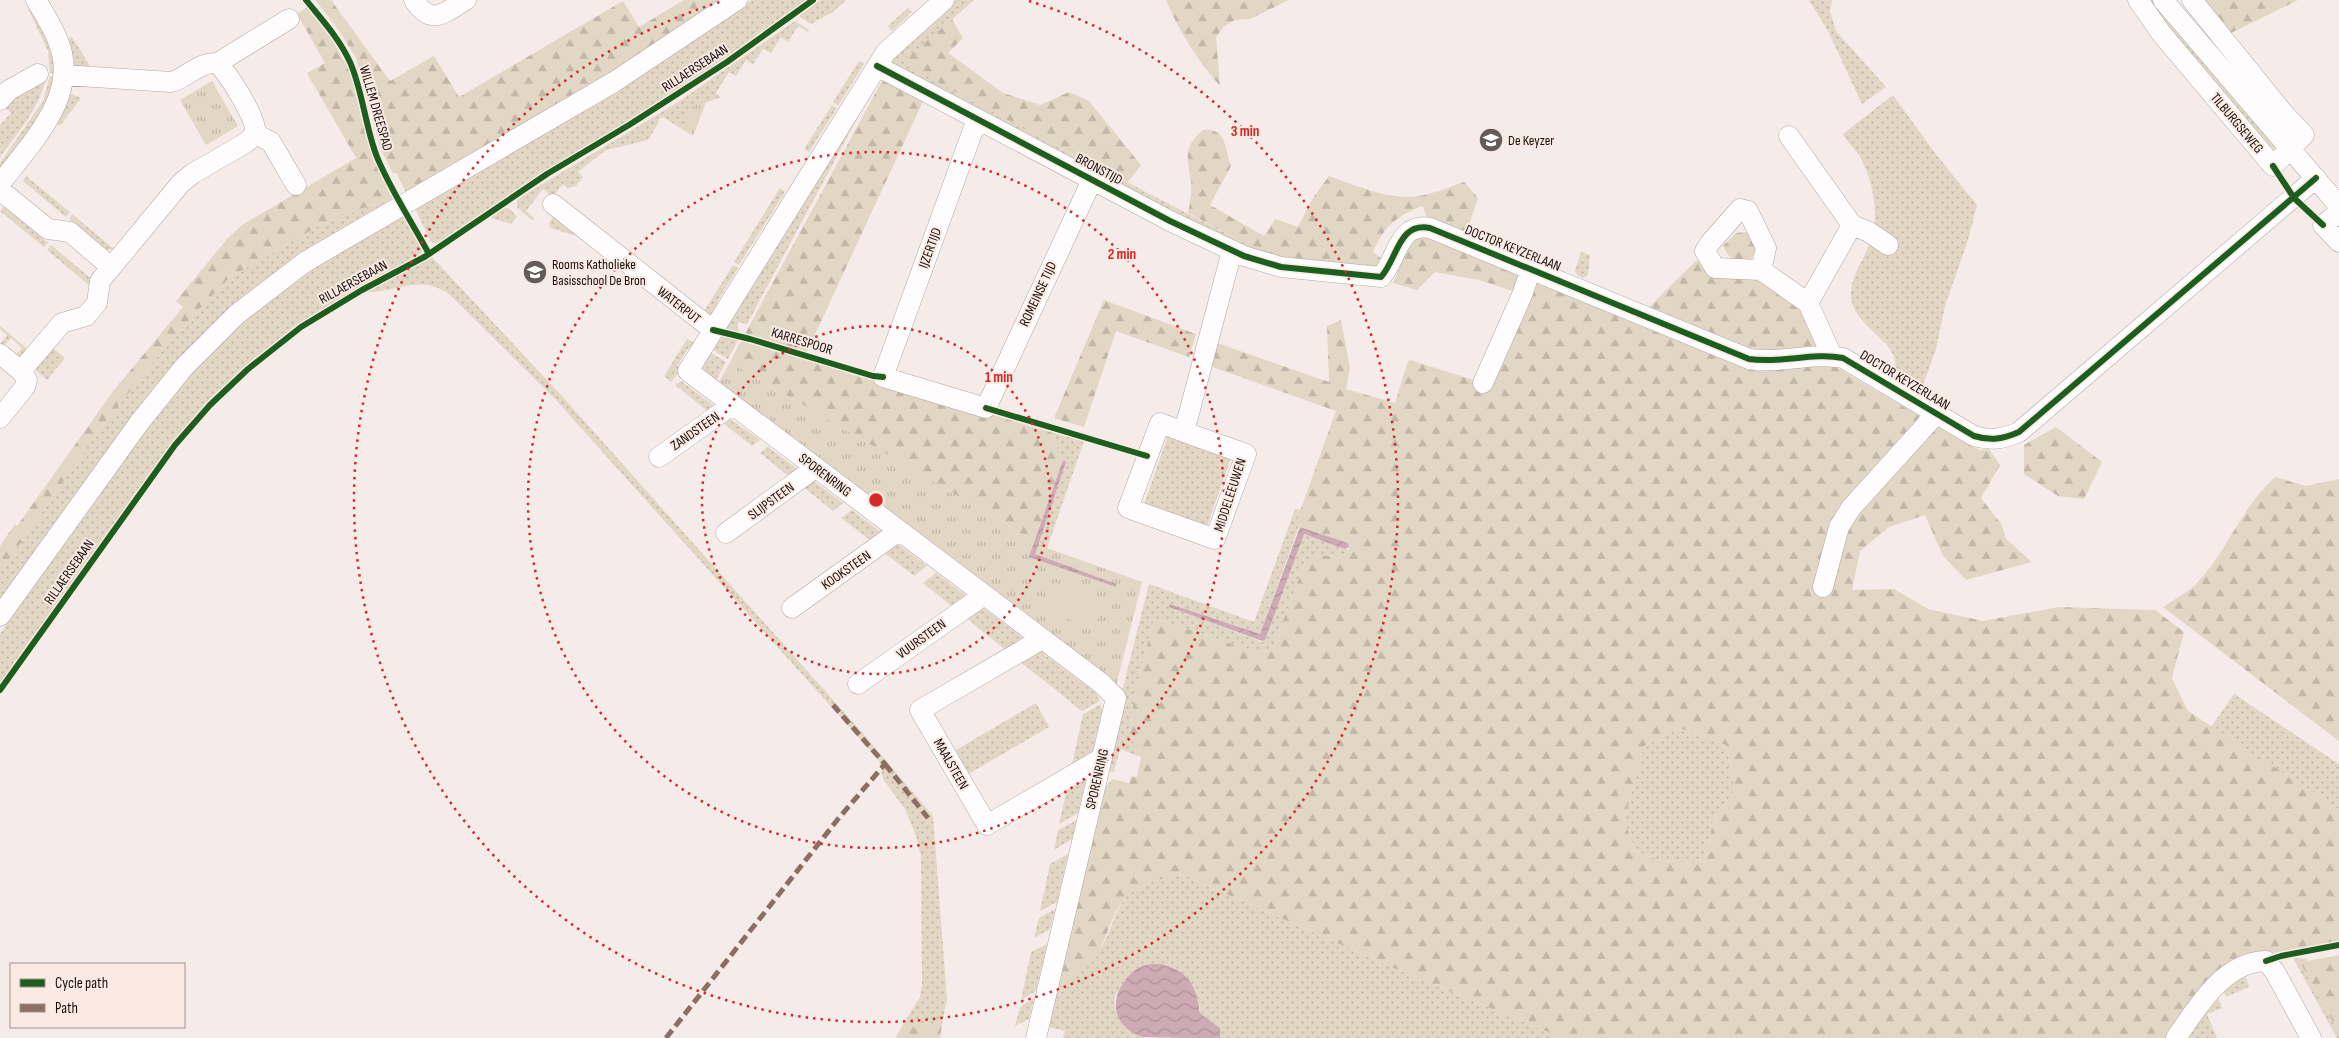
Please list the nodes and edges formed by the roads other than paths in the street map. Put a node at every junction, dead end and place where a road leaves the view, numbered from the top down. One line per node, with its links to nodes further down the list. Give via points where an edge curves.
1 (36, 0): 13 (street, via 59,42)
2 (414, 0): 3 (street, via 422,12 430,16 440,15)
3 (466, 0)
4 (737, 0): 53 (street, via 599,90 305,262 236,315 184,367 139,423)
5 (944, 0): 11 (street, SPORENRING, via 886,52)
6 (2138, 0): 18 (street, TILBURGSEWEG, via 2272,166)
7 (2163, 0): 18 (street, TILBURGSEWEG)
8 (2192, 0): 18 (street, via 2304,135)
9 (290, 19): 10 (street)
10 (216, 64): 13 (street, via 208,64 171,82); 16 (street, via 225,71 252,118 256,129)
11 (877, 66): 15 (street, BRONSTIJD); 36 (street, SPORENRING)
12 (38, 74): 14 (street, via 9,90)
13 (64, 75): 21 (street, via 60,98)
14 (0, 100)
15 (977, 119): 20 (street, BRONSTIJD); 42 (street, IJZERTIJD, via 883,377)
16 (254, 133): 22 (street, via 271,142); 31 (street, via 247,142 181,183)
17 (1790, 136): 27 (street)
18 (2290, 150): 19 (street, TILBURGSEWEG)
19 (2316, 178): 25 (street, TILBURGSEWEG); 43 (street, DOCTOR KEYZERLAAN, via 2019,432 2003,439 1984,439)
20 (1092, 180): 30 (street, BRONSTIJD); 42 (street, ROMEINSE TIJD)
21 (0, 184)
22 (296, 185)
23 (0, 190): 31 (street, via 48,229 70,232)
24 (553, 204): 36 (street, WATERPUT)
25 (2339, 206)
26 (2339, 212): 28 (street, via 2323,226)
27 (1852, 225): 29 (street, via 1870,232); 35 (street)
28 (2339, 242)
29 (1888, 245)
30 (1232, 251): 33 (street, BRONSTIJD, via 1262,263); 45 (street)
31 (112, 267): 39 (street, via 100,280 97,303 86,316 62,323)
32 (1531, 269): 33 (street, DOCTOR KEYZERLAAN, via 1419,226 1408,231 1394,252 1390,267 1381,277); 38 (street, DOCTOR KEYZERLAAN, via 1749,359 1764,361); 40 (street, DOCTOR KEYZERLAAN)
33 (1317, 270)
34 (1761, 270): 35 (street)
35 (1808, 302): 38 (street)
36 (713, 330): 41 (street, SPORENRING, via 688,371)
37 (0, 354): 39 (street)
38 (1832, 356): 43 (street, DOCTOR KEYZERLAAN, via 1843,358)
39 (21, 371): 44 (street, via 27,380 25,387)
40 (1483, 383)
41 (732, 405): 46 (street, ZANDSTEEN); 47 (street, SPORENRING)
42 (986, 408)
43 (1936, 414): 50 (street, DOCTOR KEYZERLAAN, via 1851,508 1839,527)
44 (0, 418)
45 (1184, 432): 45 (street, MIDDELEEUWEN, via 1160,423 1128,508 1216,539 1246,454)
46 (659, 457)
47 (815, 468): 48 (street, SPORENRING); 49 (street, SLIJPSTEEN)
48 (899, 531): 51 (street, SPORENRING); 52 (street, KOOKSTEEN)
49 (726, 533)
50 (1823, 587)
51 (984, 595): 54 (street, SPORENRING); 55 (street, VUURSTEEN)
52 (792, 608)
53 (0, 616)
54 (1042, 639): 56 (street, SPORENRING, via 1116,698); 56 (street, MAALSTEEN, via 920,710 987,825)
55 (858, 684)
56 (1102, 758): 57 (street, SPORENRING)
57 (1036, 1038)
58 (2176, 1038): 59 (street, via 2218,983 2248,964 2266,961)
59 (2311, 1038)

